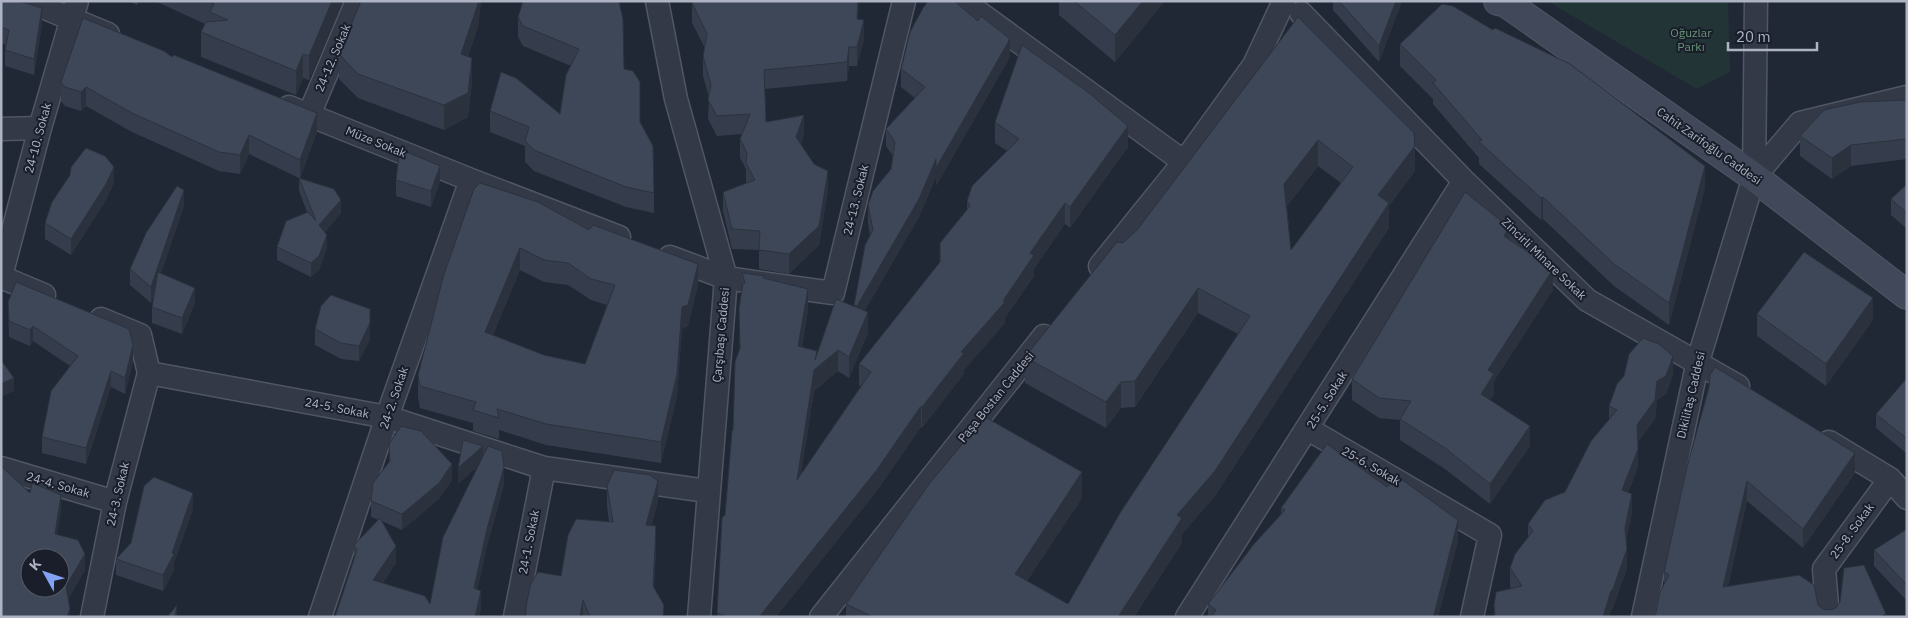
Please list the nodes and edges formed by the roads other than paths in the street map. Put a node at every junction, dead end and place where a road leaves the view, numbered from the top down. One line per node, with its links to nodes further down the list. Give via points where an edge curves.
1 (28, 1): 9 (street)
2 (357, 1): 13 (street, 24-12. Sokak)
3 (657, 1): 21 (street, Çarşıbaşı Caddesi, via 676,99)
4 (904, 1): 21 (street, 24-13. Sokak, via 833,293)
5 (963, 1): 16 (street)
6 (1756, 1): 17 (street)
7 (1502, 2): 17 (main road, Cahit Zarifoğlu Caddesi)
8 (1298, 5): 16 (street); 19 (street, Zincirli Minare Sokak)
9 (74, 10): 10 (street); 14 (street, 24-10. Sokak)
10 (126, 41)
11 (1907, 97): 17 (street, via 1800,123)
12 (272, 100): 13 (street, Müze Sokak)
13 (309, 115): 18 (street, Müze Sokak)
14 (40, 128): 15 (street); 20 (street, 24-10. Sokak)
15 (1, 129)
16 (1184, 162): 22 (street)
17 (1754, 177): 23 (main road, Cahit Zarifoğlu Caddesi); 25 (street, Dikilitaş Caddesi)
18 (471, 180): 21 (street, Müze Sokak); 28 (street, 24-2. Sokak)
19 (1464, 181): 25 (street, Zincirli Minare Sokak, via 1586,300); 29 (street, 25-5. Sokak)
20 (1, 276): 26 (street, via 140,335)
21 (726, 278): 34 (street, Çarşıbaşı Caddesi)
22 (1085, 285)
23 (1907, 295)
24 (1054, 324): 41 (street, Paşa Bostan Caddesi)
25 (1698, 361): 27 (street, Zincirli Minare Sokak); 44 (street, Dikilitaş Caddesi)
26 (149, 373): 28 (street, 24-5. Sokak); 36 (street, 24-3. Sokak)
27 (1756, 397)
28 (387, 417): 32 (street, 24-5. Sokak); 38 (street, 24-2. Sokak)
29 (1308, 429): 42 (street, 25-5. Sokak); 43 (street, 25-6. Sokak, via 1490,535)
30 (1815, 433): 33 (street)
31 (1, 468): 36 (street, 24-4. Sokak)
32 (544, 468): 34 (street, 24-5. Sokak); 39 (street, 24-1. Sokak)
33 (1890, 479): 35 (street); 45 (street, 25-8. Sokak, via 1824,569)
34 (708, 491): 40 (street, Çarşıbaşı Caddesi)
35 (1907, 498)
36 (115, 502): 37 (street, 24-3. Sokak)
37 (92, 617)
38 (320, 617)
39 (515, 617)
40 (699, 617)
41 (820, 617)
42 (1187, 617)
43 (1472, 617)
44 (1643, 617)
45 (1828, 617)

